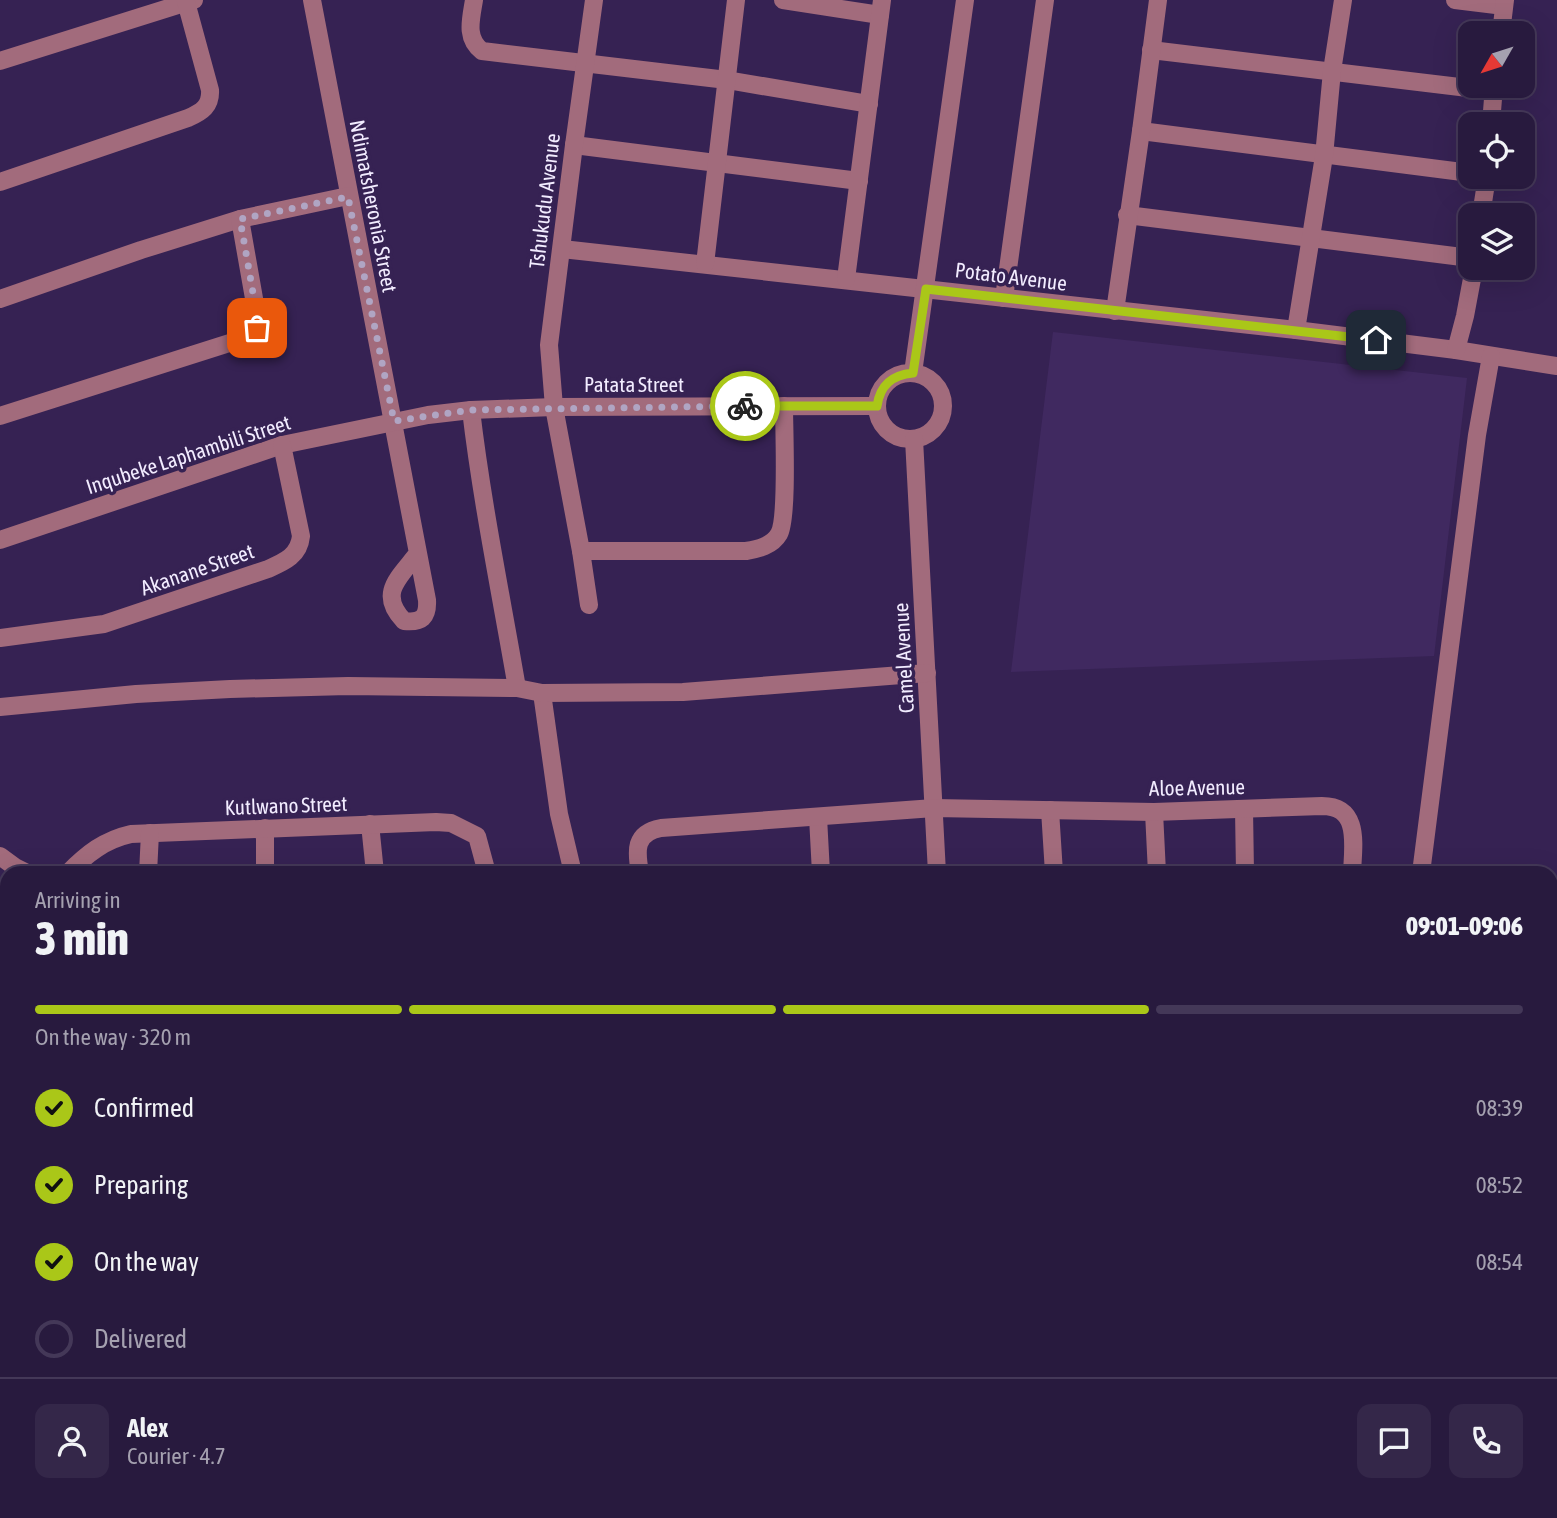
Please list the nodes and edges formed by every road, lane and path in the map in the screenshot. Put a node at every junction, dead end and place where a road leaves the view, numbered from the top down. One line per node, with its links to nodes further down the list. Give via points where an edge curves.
1 (312, 0): 29 (street, Ndimatsheronia Street)
2 (474, 0): 17 (street, via 471,39 482,51)
3 (594, 0): 17 (street, Tshukudu Avenue)
4 (736, 0): 19 (street)
5 (783, 0): 13 (street)
6 (965, 0): 38 (street)
7 (1045, 0): 39 (street)
8 (1158, 0): 15 (street)
9 (1343, 0): 18 (street)
10 (1455, 0): 12 (street)
11 (190, 1): 16 (street); 28 (street, via 210,90 206,107 188,118)
12 (1505, 3): 14 (street)
13 (881, 7): 21 (street)
14 (1503, 21)
15 (1151, 50): 18 (street); 22 (street)
16 (0, 61)
17 (586, 65): 19 (street); 23 (street, Tshukudu Avenue)
18 (1332, 71): 20 (street); 24 (street)
19 (727, 80): 21 (street); 25 (street)
20 (1458, 84)
21 (869, 104): 27 (street)
22 (1142, 131): 24 (street); 30 (street)
23 (574, 145): 25 (street); 33 (street, Tshukudu Avenue)
24 (1324, 156): 26 (street); 32 (street)
25 (718, 162): 27 (street); 35 (street)
26 (1458, 172)
27 (859, 181): 36 (street)
28 (0, 183)
29 (348, 197): 31 (street); 52 (street, Ndimatsheronia Street)
30 (1127, 215): 32 (street); 41 (street)
31 (240, 219): 40 (street); 51 (street, via 258,321 251,333)
32 (1311, 239): 34 (street); 42 (street)
33 (562, 249): 35 (street, Potato Avenue); 49 (street, Tshukudu Avenue, via 550,345)
34 (1458, 257)
35 (705, 264): 36 (street, Potato Avenue)
36 (846, 279): 38 (street, Potato Avenue)
37 (1472, 280): 43 (street)
38 (926, 289): 39 (street, Potato Avenue); 46 (street)
39 (1004, 298): 41 (street, Potato Avenue)
40 (0, 299)
41 (1115, 311): 42 (street, Potato Avenue)
42 (1296, 330): 43 (street, Potato Avenue)
43 (1456, 350): 44 (street, Potato Avenue)
44 (1491, 356): 45 (street, Potato Avenue); 85 (street)
45 (1557, 366)
46 (913, 373): 48 (street, via 891,378 878,395); 53 (street, via 933,382 943,402 939,424)
47 (784, 406): 48 (street, Patata Street); 49 (street, Patata Street); 56 (street, via 783,512 779,534 771,542 746,551)
48 (877, 406): 53 (street, via 878,417 891,434)
49 (554, 407): 50 (street, Patata Street); 56 (street, Tshukudu Avenue)
50 (471, 410): 52 (street, Patata Street); 61 (street)
51 (0, 416)
52 (394, 421): 54 (street, Inqubeke Laphambili Street); 57 (street, Ndimatsheronia Street)
53 (914, 439): 60 (street, Camel Avenue)
54 (282, 445): 55 (street, Inqubeke Laphambili Street); 59 (street, Akanane Street, via 301,536 290,557 268,569 104,624)
55 (0, 540)
56 (581, 551): 58 (street, Tshukudu Avenue)
57 (418, 553)
58 (589, 605)
59 (0, 638)
60 (927, 673): 62 (street, via 683,692); 64 (street, Camel Avenue)
61 (517, 688): 62 (street); 63 (street, via 230,689)
62 (542, 693): 77 (street)
63 (0, 706)
64 (934, 808): 66 (street, Aloe Avenue); 68 (street, Aloe Avenue); 80 (street, Camel Avenue)
65 (1244, 809): 67 (street, Aloe Avenue); 83 (street); 84 (street, Aloe Avenue, via 1336,808 1354,831)
66 (1050, 810): 67 (street, Aloe Avenue); 81 (street)
67 (1154, 812): 82 (street)
68 (818, 817): 78 (street, Aloe Avenue, via 651,830 639,842); 79 (street)
69 (370, 824): 70 (street, Kutlwano Street); 75 (street); 76 (street, Kutlwano Street, via 452,823 477,836)
70 (265, 828): 71 (street, Kutlwano Street); 74 (street)
71 (150, 833): 72 (street, Kutlwano Street, via 114,838); 73 (street)
72 (75, 866)
73 (148, 866)
74 (265, 866)
75 (374, 866)
76 (485, 866)
77 (571, 866)
78 (640, 866)
79 (821, 866)
80 (937, 866)
81 (1054, 866)
82 (1157, 866)
83 (1245, 866)
84 (1352, 866)
85 (1422, 866)

